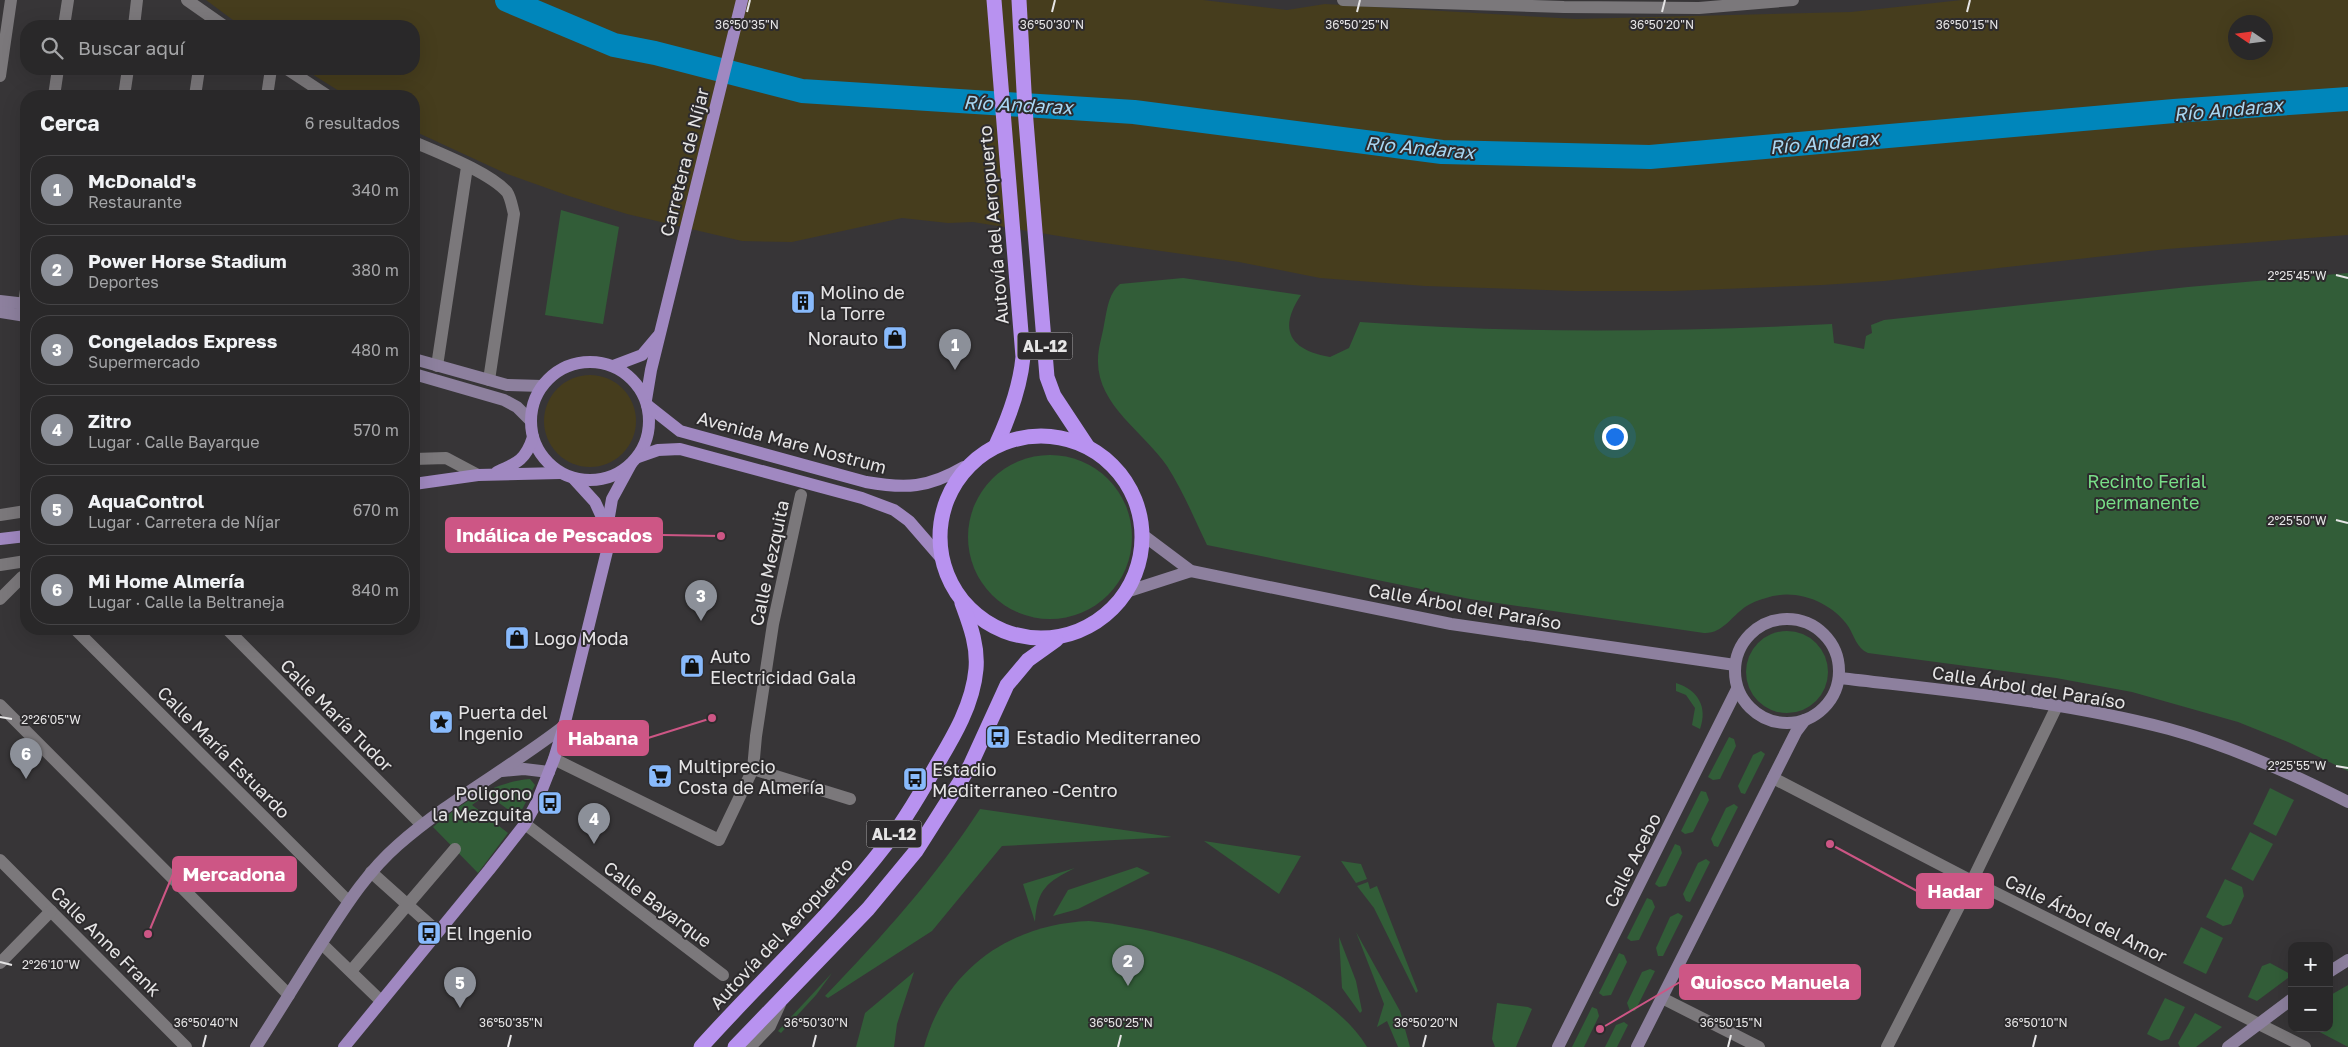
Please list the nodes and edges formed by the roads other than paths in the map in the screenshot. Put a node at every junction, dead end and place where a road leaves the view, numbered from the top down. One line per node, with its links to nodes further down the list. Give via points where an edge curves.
1 (11, 0): 18 (street)
2 (68, 0): 10 (street)
3 (137, 0): 11 (street)
4 (187, 0): 12 (street)
5 (742, 0): 30 (main road, Carretera de Níjar)
6 (994, 0): 40 (highway, Autovía del Aeropuerto / AL-12, via 1023,357 1021,380 1012,411)
7 (1019, 0): 41 (highway, AL-12, via 1024,110 1047,377 1054,396)
8 (1343, 0): 9 (street, via 1699,8)
9 (1792, 0)
10 (65, 20)
11 (135, 20)
12 (205, 20)
13 (57, 75): 19 (street)
14 (127, 75): 20 (street)
15 (198, 75): 21 (street)
16 (270, 75): 22 (street)
17 (296, 75): 23 (street)
18 (0, 76)
19 (55, 90)
20 (125, 90)
21 (196, 90)
22 (268, 90)
23 (319, 90)
24 (420, 145): 25 (street)
25 (467, 167): 32 (street); 35 (street, via 507,193 514,214)
26 (0, 301): 27 (street)
27 (20, 306)
28 (20, 309): 29 (street)
29 (0, 312)
30 (662, 333): 33 (main road, Carretera de Níjar, via 642,355); 37 (main road, Carretera de Níjar)
31 (420, 361): 32 (street)
32 (437, 366): 35 (street)
33 (613, 366): 36 (main road, via 594,362 574,364 556,372); 37 (main road, via 638,386)
34 (420, 376): 38 (street, via 504,400)
35 (489, 380): 36 (street, via 507,385)
36 (542, 386): 38 (main road, via 534,402)
37 (646, 402): 43 (main road, via 650,422 646,440); 44 (main road, Avenida Mare Nostrum, via 680,431 866,482 915,487)
38 (531, 421): 39 (main road)
39 (533, 437): 45 (main road, via 538,451); 46 (main road, via 528,452 517,463)
40 (997, 443): 41 (highway, AL-12, via 1020,437 1040,437 1061,438); 44 (highway, AL-12)
41 (1087, 446): 53 (highway, AL-12, via 1107,461 1130,490 1140,514)
42 (420, 459): 46 (street, via 446,458)
43 (635, 460): 47 (main road, via 609,478 594,481); 52 (main road, via 614,495); 56 (main road, Avenida Mare Nostrum, via 658,450 680,449 862,498 894,510 909,521)
44 (964, 467): 56 (highway, AL-12, via 951,488 943,511)
45 (560, 473): 46 (main road); 47 (main road)
46 (484, 475): 48 (main road)
47 (574, 479): 52 (main road, via 595,502)
48 (420, 483)
49 (801, 495): 75 (street, Calle Mezquita, via 773,624)
50 (20, 512): 51 (street)
51 (0, 515)
52 (607, 528): 73 (main road, via 607,551)
53 (1142, 535): 59 (street); 61 (highway, AL-12, via 1140,561)
54 (20, 537): 55 (main road)
55 (0, 539)
56 (942, 559): 63 (highway, AL-12)
57 (20, 562): 58 (street)
58 (0, 565)
59 (1191, 570): 61 (street); 67 (street, Calle Árbol del Paraíso, via 1451,624)
60 (20, 580): 62 (street)
61 (1129, 590): 66 (highway, AL-12, via 1118,604 1096,621)
62 (0, 599)
63 (961, 599): 66 (highway, AL-12, via 985,622 1008,633); 103 (highway, Autovía del Aeropuerto / AL-12, via 976,641 976,670 969,703 942,756 887,844 822,919)
64 (81, 635): 87 (street, Calle María Estuardo)
65 (233, 635): 82 (street, Calle María Tudor)
66 (1056, 640): 99 (highway, AL-12, via 1028,660 1007,685 970,766 916,851 868,909)
67 (1735, 665): 68 (street, via 1742,646 1752,633 1764,624 1796,619 1811,624 1829,639 1839,661); 69 (street)
68 (1840, 678): 71 (street, Calle Árbol del Paraíso); 72 (street, via 1825,707)
69 (1737, 689): 72 (street, via 1751,709 1765,718 1786,724); 111 (street, Calle Acebo)
70 (0, 705): 97 (street)
71 (2057, 706): 80 (street, Calle Árbol del Paraíso, via 2170,730 2266,764); 86 (street)
72 (1806, 720): 78 (street)
73 (564, 726): 74 (main road); 76 (street)
74 (554, 759): 75 (street, Calle Mezquita, via 719,840); 77 (main road)
75 (753, 769): 79 (street)
76 (499, 772): 77 (street, via 524,769); 82 (street)
77 (549, 772): 81 (main road)
78 (1773, 778): 86 (street, Calle Árbol del Amor); 98 (street)
79 (850, 799)
80 (2348, 802)
81 (525, 824): 90 (main road); 96 (street, Calle Bayarque)
82 (422, 825): 85 (street)
83 (455, 849): 88 (street)
84 (0, 860): 89 (street, Calle Anne Frank)
85 (371, 872): 87 (street); 88 (street)
86 (1972, 881): 102 (street, Calle Árbol del Amor); 114 (street)
87 (348, 900): 91 (street)
88 (408, 904): 90 (street); 95 (street)
89 (51, 911): 93 (street); 104 (street, Calle Anne Frank)
90 (438, 932): 100 (main road)
91 (322, 944): 95 (street); 97 (street)
92 (2348, 960): 94 (street)
93 (0, 963)
94 (2333, 969)
95 (351, 972): 100 (street)
96 (723, 975)
97 (289, 995): 105 (street)
98 (1662, 998): 112 (street); 113 (street)
99 (781, 1000): 109 (highway, AL-12); 110 (street, via 770,1026)
100 (381, 1002): 106 (main road)
101 (2288, 1002): 102 (street)
102 (2259, 1024): 115 (street); 116 (street, Calle Árbol del Amor)
103 (720, 1026): 107 (highway); 108 (highway, Autovía del Aeropuerto / AL-12)
104 (186, 1047)
105 (256, 1047)
106 (344, 1047)
107 (692, 1047)
108 (702, 1047)
109 (735, 1047)
110 (750, 1047)
111 (1558, 1047)
112 (1637, 1047)
113 (1759, 1047)
114 (1887, 1047)
115 (2228, 1047)
116 (2305, 1047)

